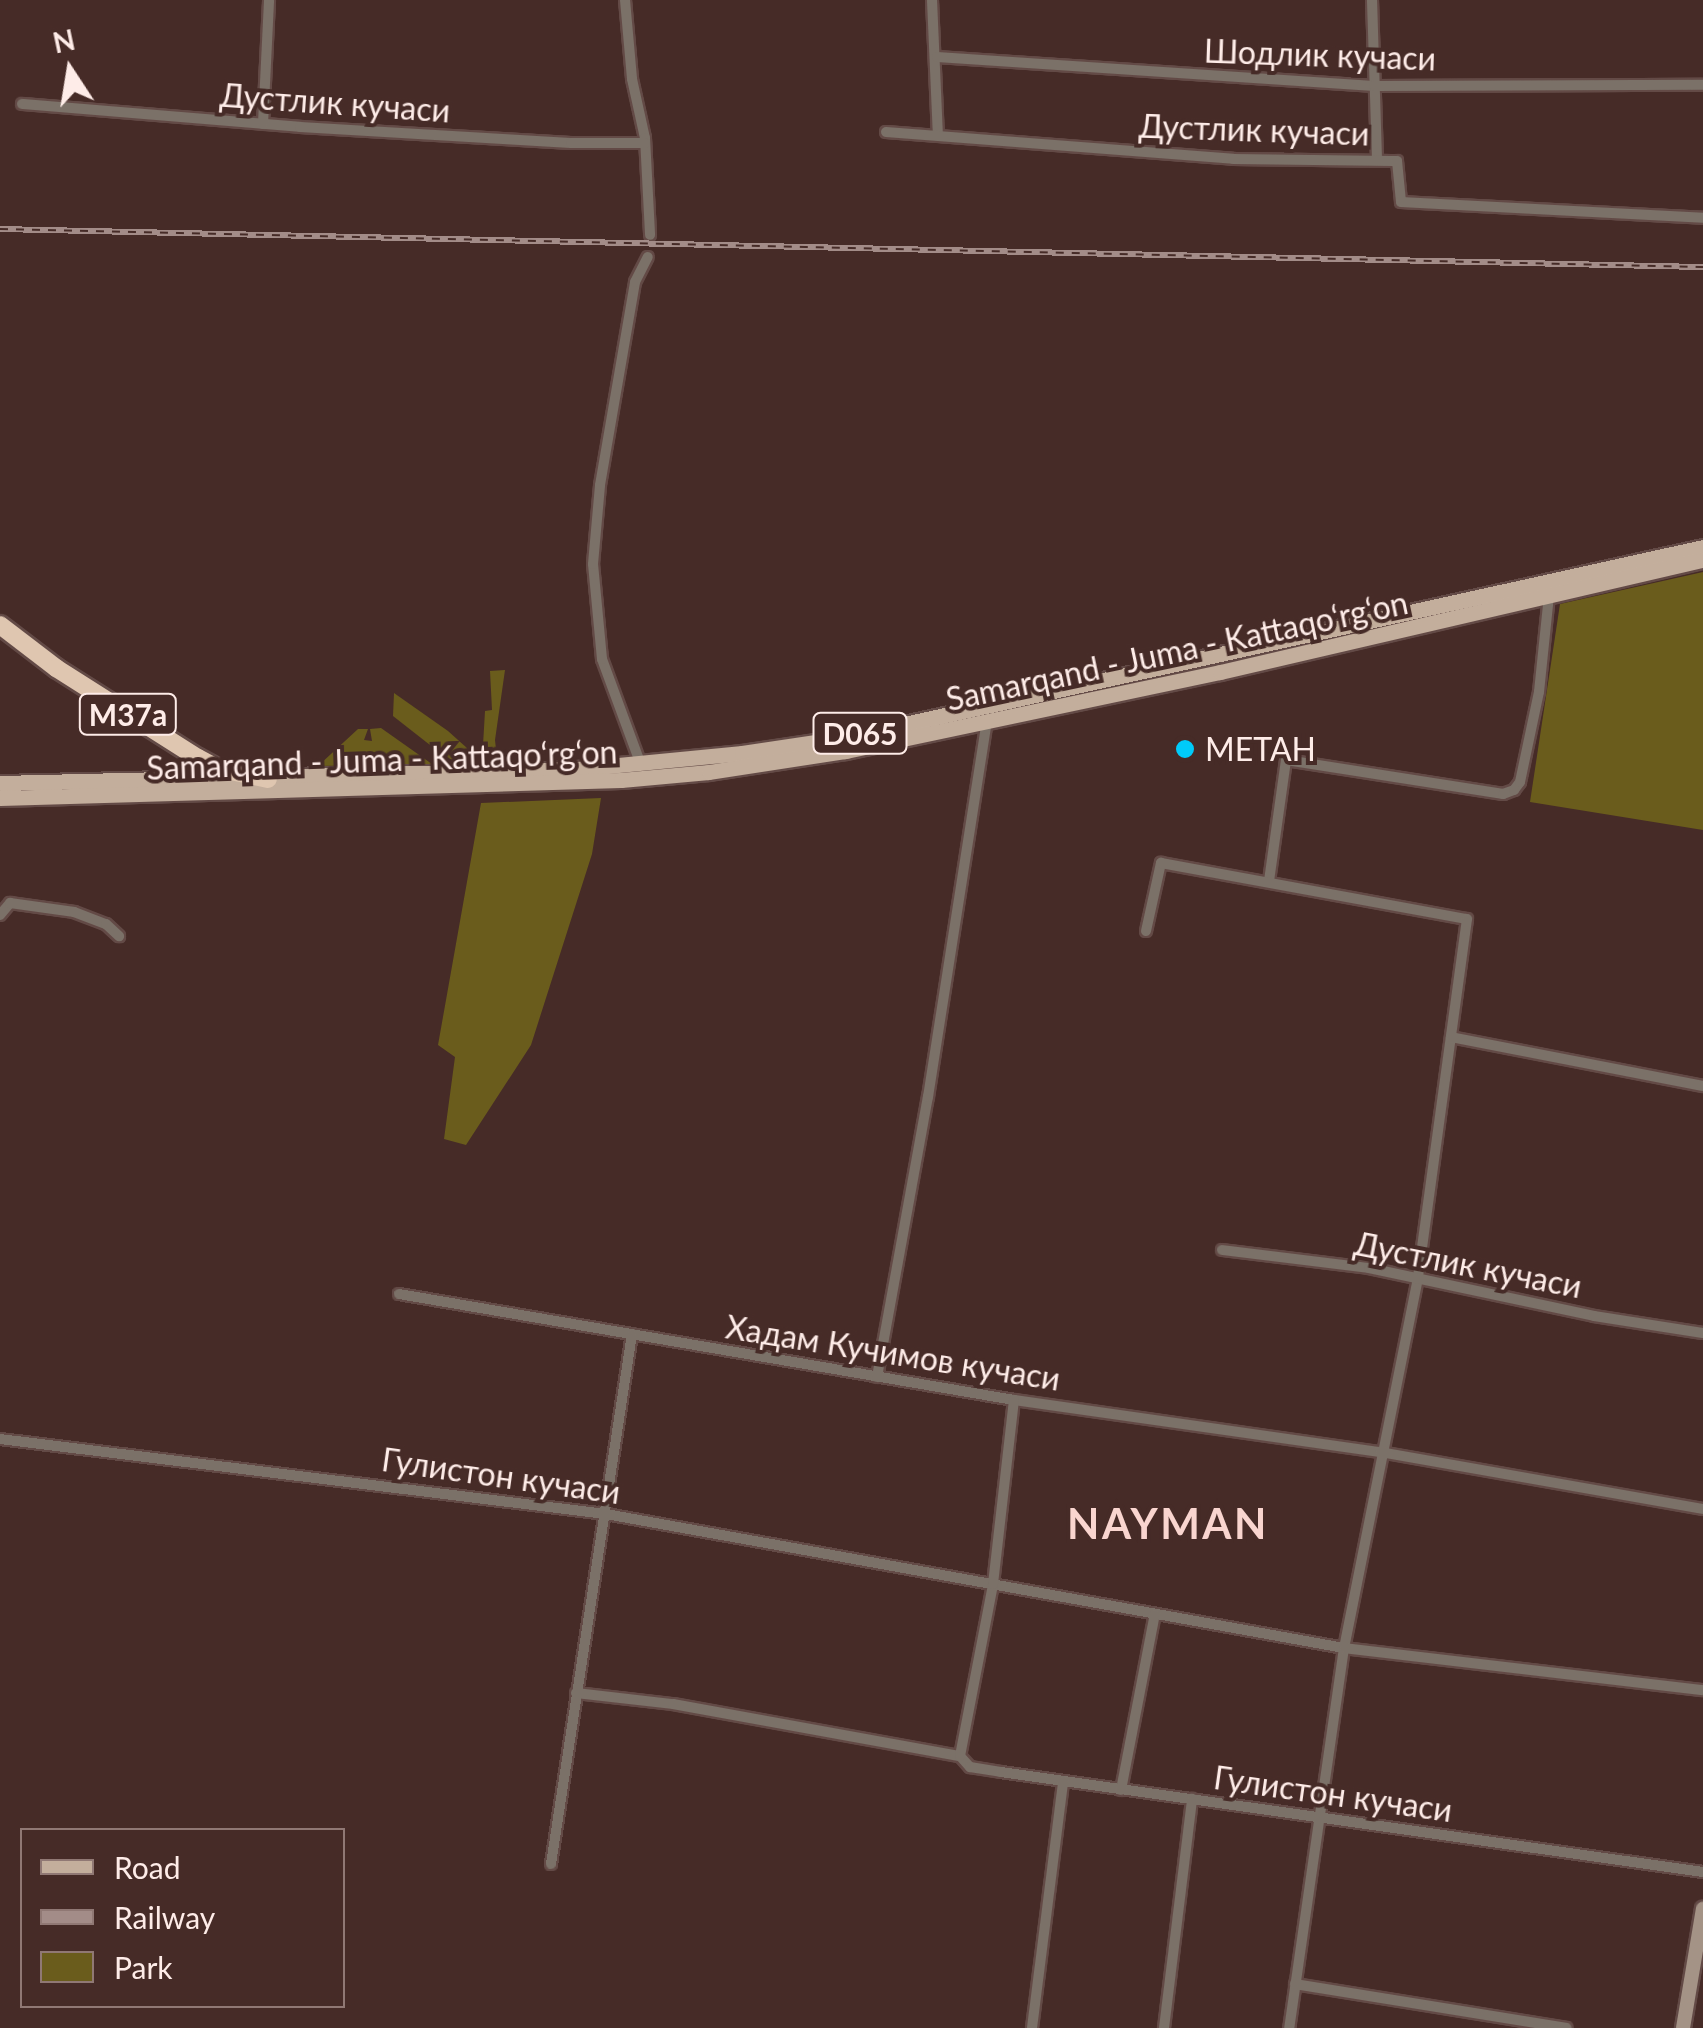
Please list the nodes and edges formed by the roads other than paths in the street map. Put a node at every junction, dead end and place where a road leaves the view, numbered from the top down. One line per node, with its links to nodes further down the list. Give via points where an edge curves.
1 (269, 0): 9 (street)
2 (625, 0): 12 (street)
3 (932, 0): 5 (street)
4 (1372, 0): 7 (street)
5 (936, 58): 7 (street, Шодлик кучаси); 11 (street)
6 (1703, 85): 7 (street, Шодлик кучаси)
7 (1374, 86): 13 (street)
8 (22, 104): 9 (street, Дустлик кучаси)
9 (262, 124): 12 (street, Дустлик кучаси)
10 (886, 132): 11 (street, Дустлик кучаси)
11 (938, 136): 13 (street, Дустлик кучаси, via 1233,159)
12 (645, 143): 15 (street)
13 (1377, 160): 14 (street, Дустлик кучаси, via 1397,162 1401,202)
14 (1703, 218)
15 (650, 235)
16 (648, 257): 24 (street, via 636,282 593,564 602,659)
17 (1703, 547): 20 (main road, Samarqand - Juma - Kattaqo‘rg‘on / D065)
18 (1703, 560): 19 (main road, Samarqand - Juma - Kattaqo‘rg‘on / D065)
19 (1549, 596): 20 (main road, Samarqand - Juma - Kattaqo‘rg‘on / D065); 28 (street, via 1539,692 1514,790 1504,794 1286,760)
20 (1466, 606): 22 (main road, Samarqand - Juma - Kattaqo‘rg‘on / D065)
21 (0, 625): 25 (highway, M37a, via 198,758)
22 (1127, 681): 23 (main road, Samarqand - Juma - Kattaqo‘rg‘on / D065); 24 (main road, Samarqand - Juma - Kattaqo‘rg‘on / D065, via 840,738)
23 (987, 722): 27 (main road, Samarqand - Juma - Kattaqo‘rg‘on / D065, via 666,778); 39 (street)
24 (641, 765): 25 (main road, Samarqand - Juma - Kattaqo‘rg‘on / D065)
25 (268, 779): 26 (main road, Samarqand - Juma - Kattaqo‘rg‘on / D065)
26 (0, 784)
27 (0, 798)
28 (1269, 881): 30 (street, via 1161,863); 32 (street, via 1467,919)
29 (0, 915): 31 (street, via 10,903 74,912)
30 (1146, 930)
31 (119, 936)
32 (1451, 1037): 33 (street); 35 (street)
33 (1703, 1086)
34 (1222, 1250): 35 (street, Дустлик кучаси)
35 (1418, 1278): 37 (street, Дустлик кучаси); 42 (street)
36 (399, 1294): 38 (street, Хадам Кучимов кучаси)
37 (1703, 1333)
38 (632, 1334): 39 (street, Хадам Кучимов кучаси); 44 (street)
39 (877, 1377): 40 (street, Хадам Кучимов кучаси)
40 (1014, 1400): 42 (street, Хадам Кучимов кучаси); 45 (street)
41 (0, 1439): 44 (street, Гулистон кучаси)
42 (1380, 1452): 43 (street, Хадам Кучимов кучаси); 47 (street)
43 (1703, 1509)
44 (606, 1514): 45 (street, Гулистон кучаси); 49 (street)
45 (993, 1584): 46 (street, Гулистон кучаси); 50 (street)
46 (1155, 1614): 47 (street, Гулистон кучаси); 52 (street)
47 (1344, 1648): 48 (street, Гулистон кучаси); 54 (street)
48 (1703, 1690)
49 (576, 1693): 50 (street, Гулистон кучаси); 55 (street)
50 (960, 1756): 51 (street, Гулистон кучаси, via 970,1767)
51 (1063, 1781): 52 (street, Гулистон кучаси); 59 (street)
52 (1122, 1790): 53 (street, Гулистон кучаси)
53 (1192, 1799): 54 (street, Гулистон кучаси); 60 (street)
54 (1318, 1817): 56 (street, Гулистон кучаси); 58 (street)
55 (551, 1864)
56 (1703, 1872)
57 (1703, 1909): 63 (street)
58 (1295, 1984): 61 (street); 62 (street)
59 (1032, 2028)
60 (1164, 2028)
61 (1289, 2028)
62 (1566, 2028)
63 (1684, 2028)

